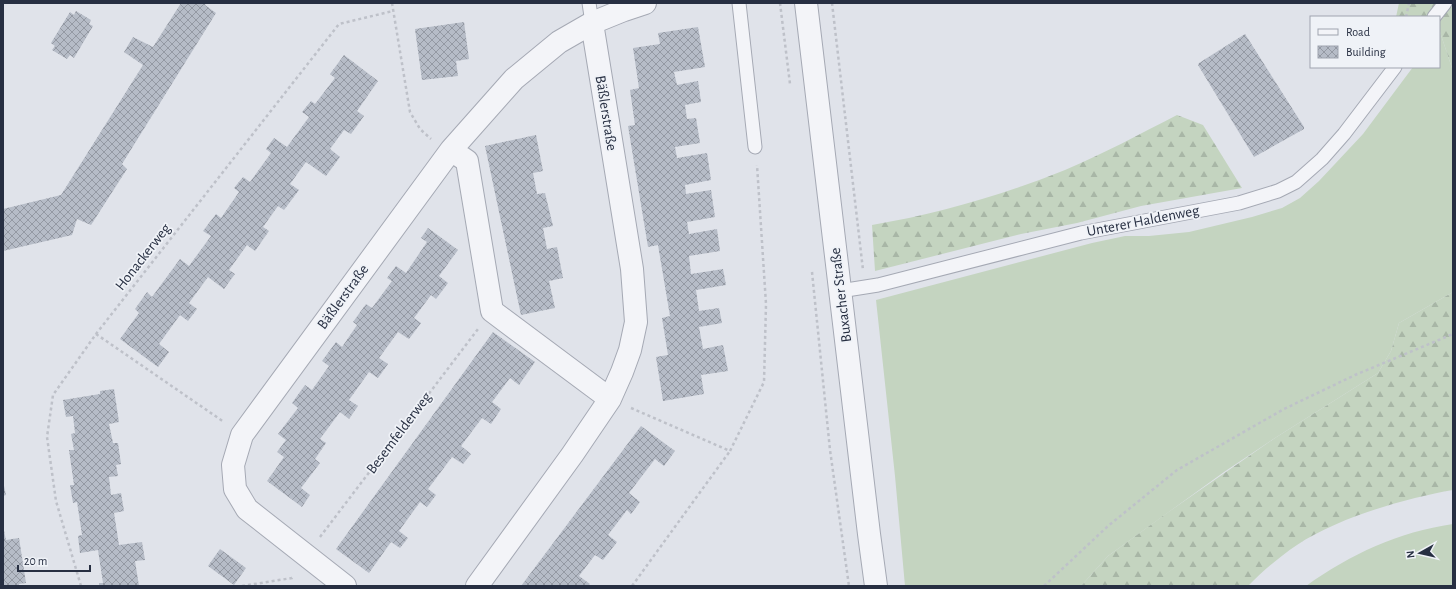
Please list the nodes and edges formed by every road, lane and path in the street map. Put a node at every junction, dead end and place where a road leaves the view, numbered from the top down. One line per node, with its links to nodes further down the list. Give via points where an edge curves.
1 (392, 3): 9 (path)
2 (645, 3): 10 (street, Bäßlerstraße, via 624,10)
3 (738, 3): 15 (lane)
4 (780, 3): 14 (path)
5 (806, 3): 19 (street, Buxacher Straße)
6 (832, 3): 18 (path)
7 (1409, 3): 11 (path)
8 (1445, 3): 12 (lane)
9 (393, 11): 16 (path, via 410,112 420,129 431,139); 21 (path, Honackerweg, via 339,24)
10 (590, 13): 16 (street, Bäßlerstraße, via 514,79); 23 (street, Bäßlerstraße, via 635,300 636,322 630,350)
11 (1406, 16)
12 (1435, 16)
13 (1394, 68): 18 (lane, Unterer Haldenweg, via 1322,159 1296,182 1278,191 1239,202 1081,233)
14 (790, 85)
15 (755, 147): 25 (path, via 766,304 764,382)
16 (451, 150): 20 (street, via 467,161); 24 (street, Bäßlerstraße)
17 (812, 265): 32 (path, via 830,450)
18 (866, 287): 19 (lane, Unterer Haldenweg)
19 (840, 291): 33 (street, Buxacher Straße)
20 (492, 311): 23 (street); 26 (path, Besemfelderweg)
21 (96, 334): 24 (path); 27 (path, Honackerweg, via 53,395 47,437 56,501)
22 (1453, 334): 34 (path, via 1355,375 1284,409 1177,470 1108,526)
23 (610, 399): 25 (path); 30 (street, Bäßlerstraße)
24 (242, 435): 26 (street, Bäßlerstraße, via 233,465 235,489 246,509)
25 (730, 451): 31 (path)
26 (306, 556): 28 (path, via 292,578); 29 (street, Bäßlerstraße)
27 (81, 586)
28 (242, 586)
29 (345, 586)
30 (477, 586)
31 (632, 586)
32 (849, 586)
33 (876, 586)
34 (1044, 586)

